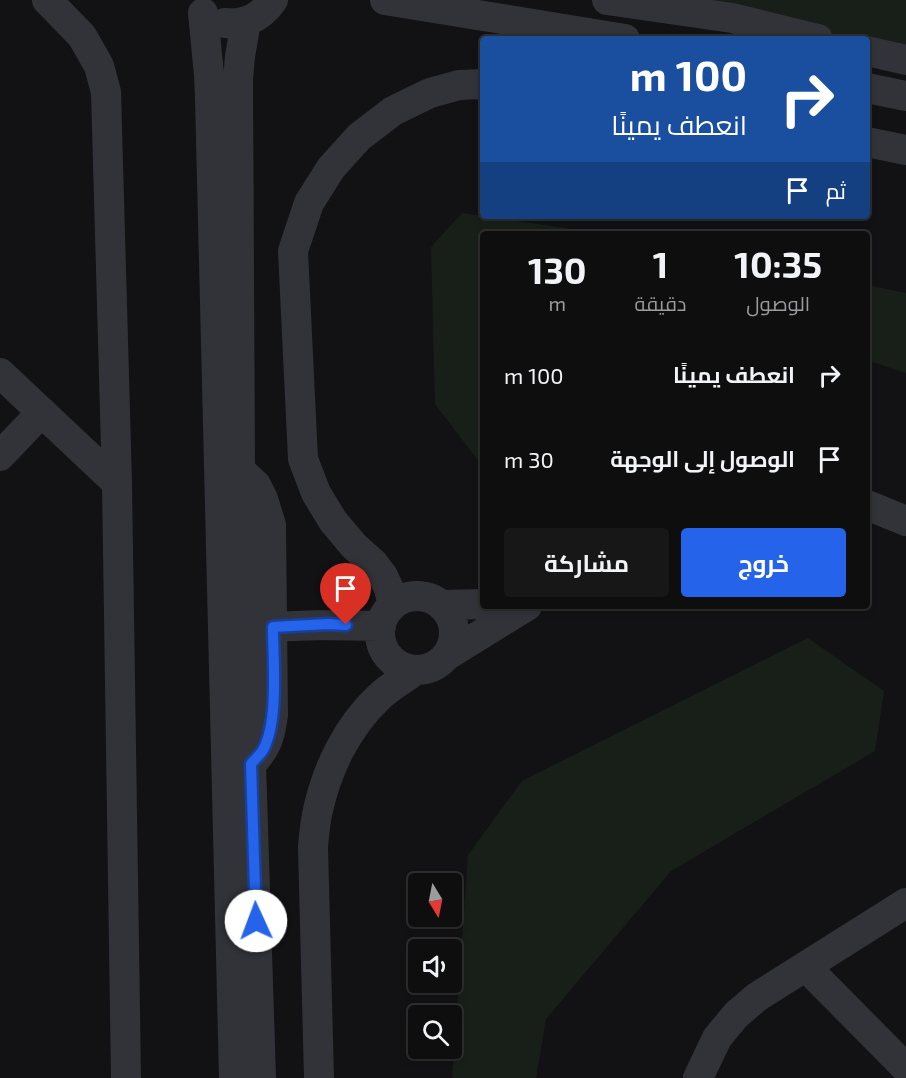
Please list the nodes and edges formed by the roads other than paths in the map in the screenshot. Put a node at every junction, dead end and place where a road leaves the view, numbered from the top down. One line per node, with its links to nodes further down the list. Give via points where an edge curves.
1 (47, 0): 19 (street, via 82,36 99,66 106,92)
2 (273, 0): 6 (street)
3 (385, 0): 7 (street)
4 (607, 0): 8 (street, via 732,18)
5 (197, 7): 6 (street, via 223,23); 26 (street, via 210,87)
6 (246, 22): 26 (street, via 238,80 240,470)
7 (607, 36)
8 (806, 36)
9 (870, 52): 10 (street)
10 (906, 60)
11 (480, 84): 25 (street, via 430,93 393,111 359,137 331,168 309,203 293,251 303,459 316,493 333,521 383,576 389,589)
12 (870, 89): 13 (street)
13 (906, 96)
14 (870, 143): 15 (street)
15 (906, 150)
16 (0, 373): 17 (street)
17 (42, 412): 18 (street); 19 (street)
18 (0, 456)
19 (117, 483): 32 (street)
20 (870, 506): 21 (street)
21 (906, 520)
22 (480, 604): 23 (street)
23 (442, 605): 25 (street, via 424,596 413,596 402,599); 27 (street, via 454,625 452,646)
24 (522, 609): 27 (street)
25 (387, 615): 26 (street, via 328,624); 28 (street, via 380,635 386,652 399,665)
26 (248, 629): 33 (street); 34 (street)
27 (446, 656): 28 (street, via 438,664)
28 (416, 670): 35 (street, via 379,696 358,720 326,779 317,813 313,847)
29 (906, 903): 30 (street)
30 (806, 967): 31 (street); 36 (street, via 736,1015 717,1038)
31 (906, 1068)
32 (126, 1078)
33 (234, 1078)
34 (261, 1078)
35 (319, 1078)
36 (698, 1078)

